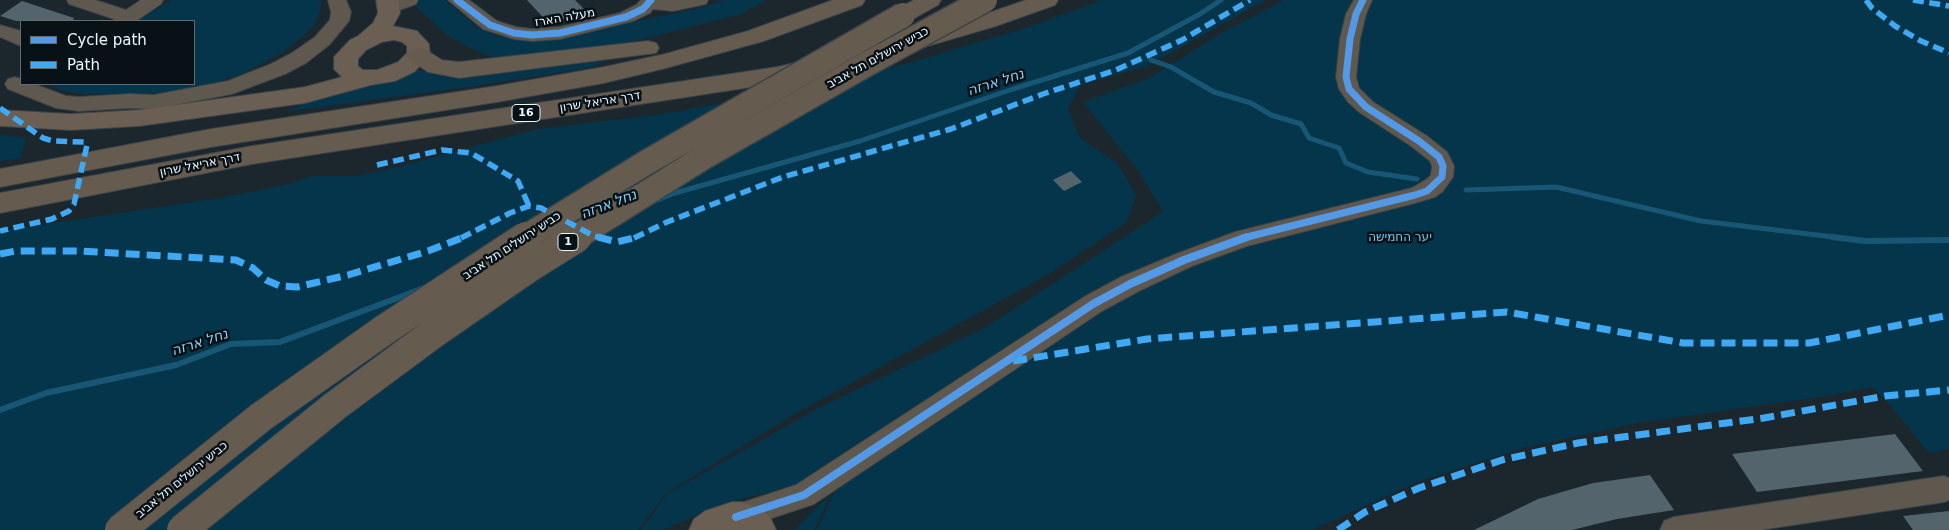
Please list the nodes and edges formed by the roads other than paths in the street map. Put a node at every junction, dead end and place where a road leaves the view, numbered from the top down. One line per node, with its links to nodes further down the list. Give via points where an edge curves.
1 (76, 0): 13 (street)
2 (154, 0): 13 (street)
3 (337, 0): 20 (street, via 341,12 339,21 317,45 278,69 232,87 154,102 79,104 62,103)
4 (457, 0): 11 (street, מעלה הארז, via 490,25 532,35 560,33 618,19 638,12)
5 (699, 0): 11 (street, via 676,5)
6 (930, 0): 29 (highway, כביש ירושלים תל אביב / 1, bridge, via 647,162 495,256 261,417)
7 (985, 0): 30 (highway, כביש ירושלים תל אביב / 1, bridge, via 720,147 529,267 335,406)
8 (1047, 0): 23 (highway, דרך אריאל שרון / 16, via 906,45 777,75)
9 (1363, 0): 28 (street, via 1350,39 1346,77 1349,88 1366,107 1439,157 1443,166 1442,177 1435,185 1415,195 1243,238 1130,284 1093,304 804,495)
10 (396, 1): 16 (main road, via 381,28); 17 (main road, via 404,31)
11 (650, 1)
12 (853, 1): 17 (highway, via 627,52 459,70 436,67); 24 (highway, דרך אריאל שרון / 16, via 747,39 604,75 211,138)
13 (125, 19)
14 (0, 31): 15 (street)
15 (20, 39)
16 (367, 40): 17 (main road, via 385,34); 18 (main road, via 358,44)
17 (413, 45): 19 (main road, via 408,66 382,77)
18 (346, 57): 19 (main road, via 346,69); 21 (main road, via 329,76 318,82)
19 (366, 79): 21 (main road, via 315,93)
20 (12, 84)
21 (257, 101): 22 (main road, via 139,118 71,122)
22 (0, 118)
23 (256, 154): 25 (highway, דרך אריאל שרון / 16); 26 (highway)
24 (0, 178)
25 (0, 203)
26 (0, 214)
27 (1944, 489): 31 (street)
28 (723, 527)
29 (120, 530)
30 (182, 530)
31 (1674, 530)

